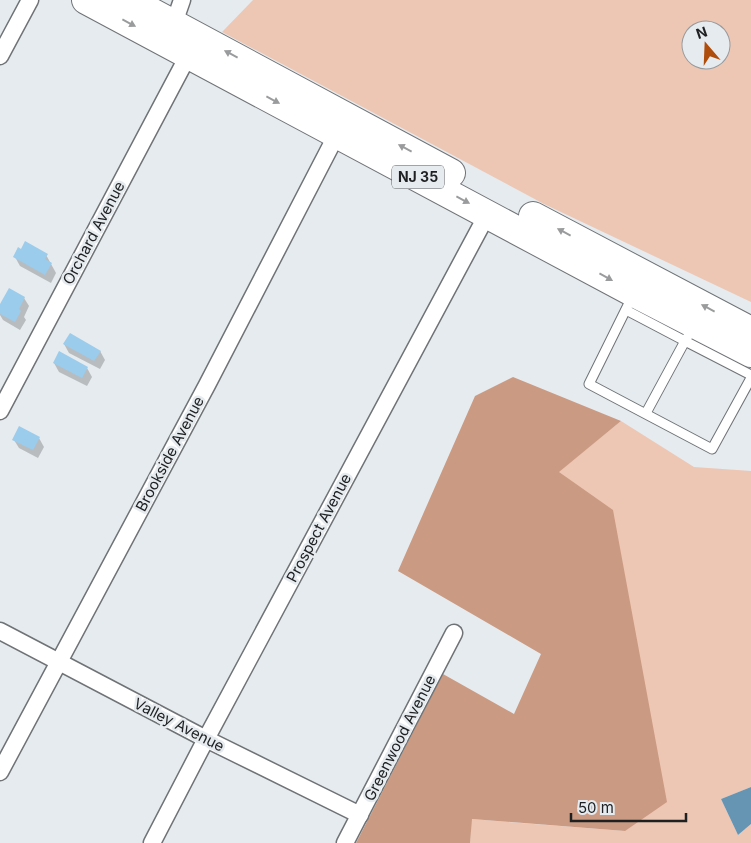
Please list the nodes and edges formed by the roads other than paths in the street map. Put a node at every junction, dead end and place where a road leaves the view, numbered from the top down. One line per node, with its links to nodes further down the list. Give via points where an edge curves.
1 (30, 0): 6 (street)
2 (86, 0): 5 (highway, NJ 35, one-way to 5)
3 (129, 0): 4 (highway, NJ 35)
4 (178, 12): 10 (highway, NJ 35, one-way to 4, via 502,200)
5 (189, 54): 7 (highway, NJ 35, one-way to 7); 15 (street, Orchard Avenue)
6 (0, 56)
7 (337, 134): 8 (highway, NJ 35, one-way to 8); 19 (street, Brookside Avenue, via 207,385)
8 (488, 213): 9 (highway, NJ 35, one-way to 9); 20 (street, Prospect Avenue)
9 (630, 301): 11 (highway, NJ 35); 16 (lane, via 589,384)
10 (751, 331)
11 (690, 333): 12 (highway, NJ 35); 13 (lane); 16 (lane)
12 (751, 353)
13 (751, 377): 14 (lane)
14 (748, 392): 16 (lane, via 712,449)
15 (0, 411)
16 (646, 413)
17 (0, 631): 19 (street, Valley Avenue)
18 (454, 633): 22 (street, Greenwood Avenue)
19 (58, 661): 20 (street, Valley Avenue); 21 (street, Brookside Avenue)
20 (206, 739): 22 (street, Valley Avenue); 23 (street, Prospect Avenue)
21 (0, 772)
22 (360, 816): 24 (street, Greenwood Avenue)
23 (152, 843)
24 (345, 843)

